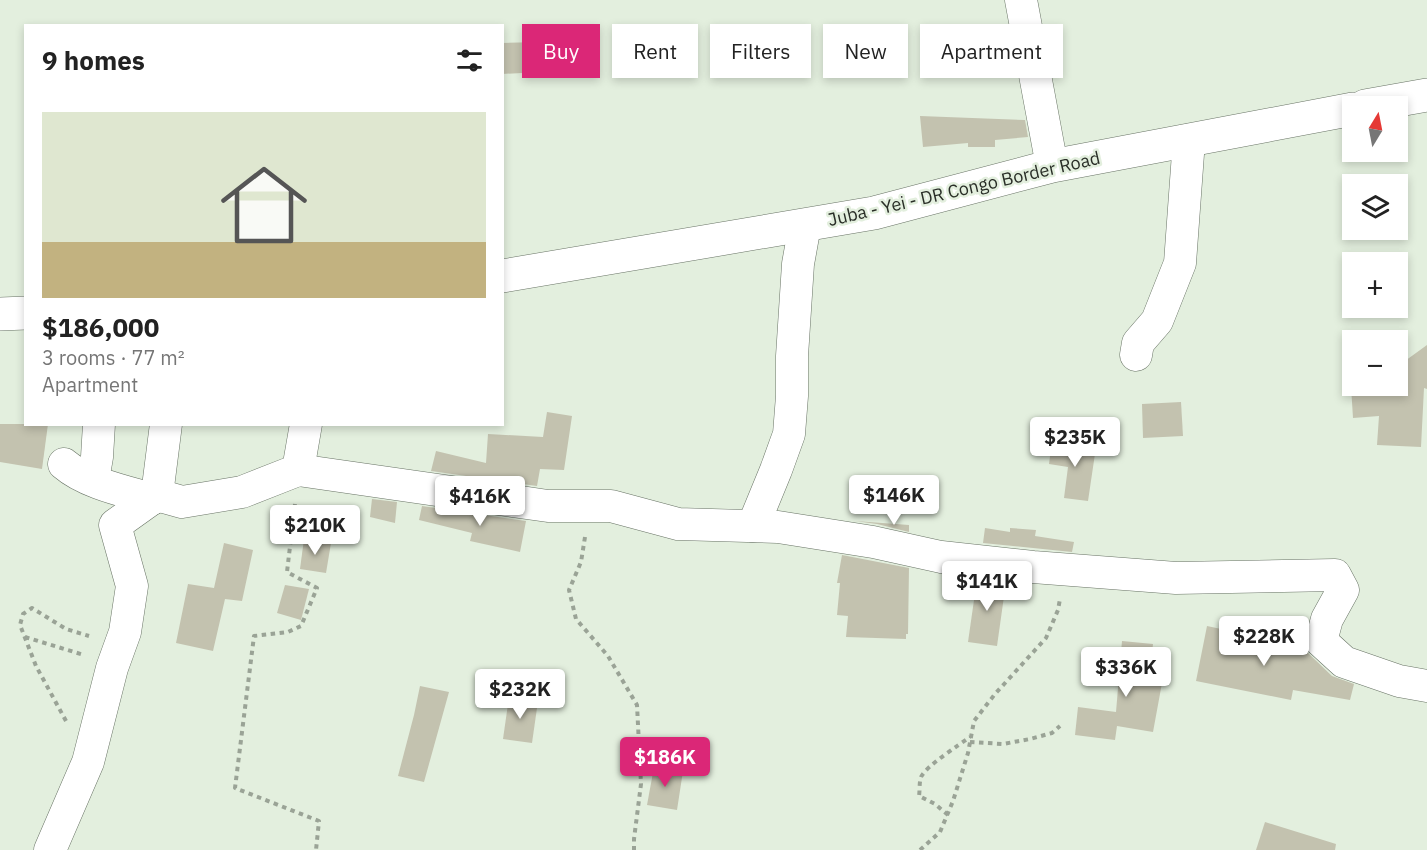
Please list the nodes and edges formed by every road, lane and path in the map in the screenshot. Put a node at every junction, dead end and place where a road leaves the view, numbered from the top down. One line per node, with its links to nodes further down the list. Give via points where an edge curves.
1 (1021, 0): 6 (street)
2 (1427, 94): 3 (main road)
3 (1408, 98)
4 (1342, 111): 5 (main road, Juba - Yei - DR Congo Border Road)
5 (1189, 140): 6 (main road, Juba - Yei - DR Congo Border Road); 11 (street, via 1180,263 1157,321 1138,343)
6 (1052, 166): 7 (main road, Juba - Yei - DR Congo Border Road, via 874,213)
7 (804, 225): 8 (main road, Juba - Yei - DR Congo Border Road); 20 (street, via 798,264 789,434)
8 (504, 276)
9 (24, 313): 10 (main road)
10 (0, 315)
11 (1136, 355)
12 (99, 426): 17 (street)
13 (166, 426): 18 (street)
14 (306, 426): 16 (street)
15 (64, 465): 17 (street)
16 (298, 470): 18 (street, via 242,492 182,502); 19 (street, via 548,506); 30 (path, via 287,572 317,588 301,626 288,632 254,636 235,788 319,821)
17 (93, 480): 18 (street)
18 (154, 497): 23 (street, via 115,525 132,586)
19 (588, 507): 20 (street, via 611,506 678,524); 31 (path, via 581,562 569,590 576,619 608,656 637,705 641,784)
20 (753, 526): 21 (street, via 873,542 941,557)
21 (1067, 570): 24 (street, via 1176,578 1335,575 1343,590 1321,640 1344,662); 26 (path, via 1058,610 1046,638 974,721)
22 (25, 637): 23 (path); 23 (path, via 20,625 23,614 32,608); 27 (path, via 62,716)
23 (117, 653): 27 (street)
24 (1427, 686)
25 (1060, 726): 26 (path, via 1052,733 1003,744)
26 (970, 739): 28 (path); 28 (path, via 942,757 921,778 919,796)
27 (90, 752): 29 (street)
28 (948, 815): 32 (path, via 940,832)
29 (50, 850)
30 (316, 850)
31 (634, 850)
32 (920, 850)

